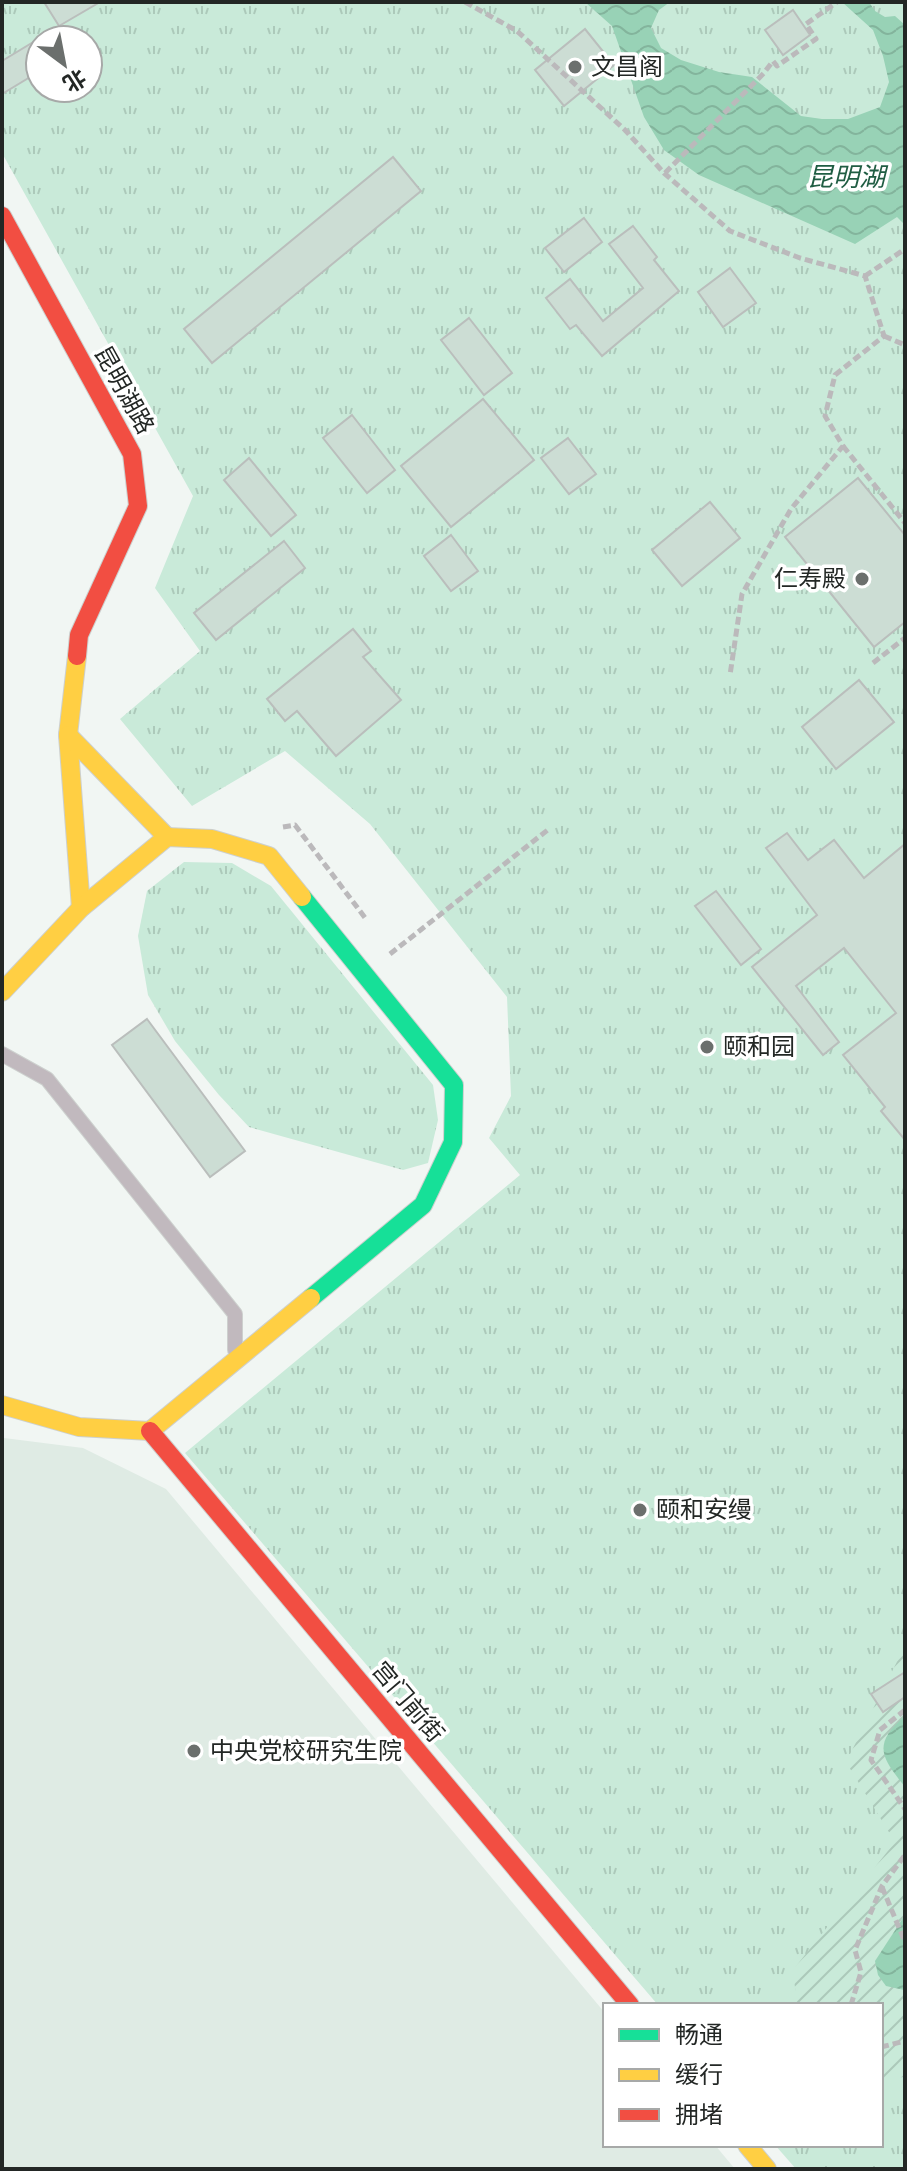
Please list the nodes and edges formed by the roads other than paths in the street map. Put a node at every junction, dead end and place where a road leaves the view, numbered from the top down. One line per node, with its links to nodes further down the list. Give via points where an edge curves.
1 (2, 216): 2 (street, 昆明湖路, via 132,454 138,506 79,635)
2 (68, 735): 3 (street); 4 (street, 昆明湖路)
3 (167, 837): 4 (street); 7 (street, via 212,839 269,856 454,1085 453,1142 423,1205)
4 (81, 908): 5 (street)
5 (2, 992)
6 (2, 1054): 7 (lane, via 47,1079 235,1314)
7 (235, 1359): 9 (street)
8 (2, 1405): 9 (street, via 79,1427)
9 (150, 1431): 10 (street, 宫门前街)
10 (628, 2003)
11 (749, 2147): 12 (street)
12 (767, 2169)

